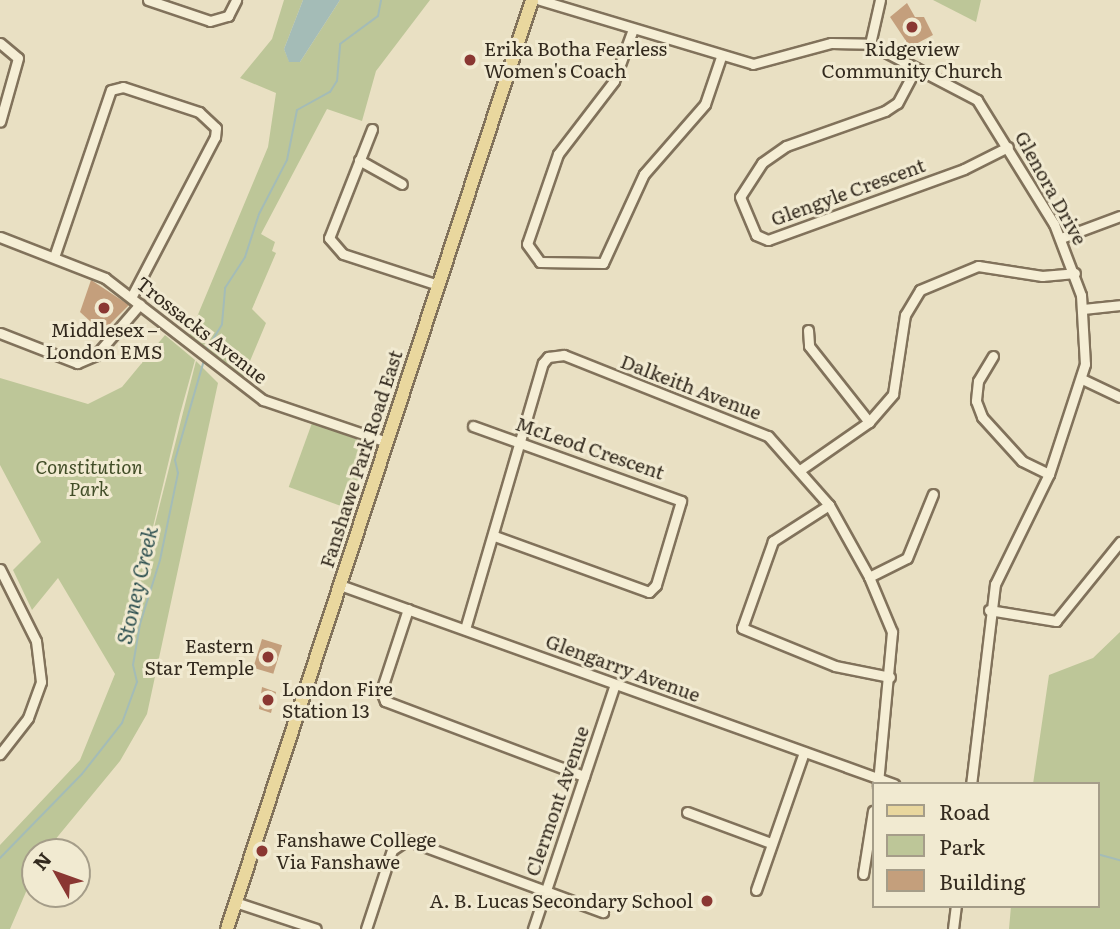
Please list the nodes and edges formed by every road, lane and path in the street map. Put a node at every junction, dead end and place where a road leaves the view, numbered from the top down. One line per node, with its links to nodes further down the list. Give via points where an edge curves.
1 (148, 0): 2 (street, via 210,21 228,16)
2 (236, 0)
3 (531, 0): 21 (main road, Fanshawe Park Road East)
4 (540, 0): 6 (street, Glenora Drive)
5 (880, 0): 8 (street)
6 (633, 29): 9 (street, Glenora Drive); 9 (street, via 614,81 558,153 527,244 540,261 603,263 644,174 705,104)
7 (0, 43): 11 (street, via 18,58)
8 (870, 44): 9 (street, Glenora Drive, via 831,43 753,64); 10 (street, Glenora Drive)
9 (721, 57)
10 (916, 68): 13 (street, Glenora Drive, via 968,92); 13 (street, Glengyle Crescent, via 897,103 885,111 786,146 762,163 740,190 756,235 768,240 964,169)
11 (0, 122)
12 (372, 129): 14 (street)
13 (1008, 147): 18 (street, Glenora Drive)
14 (359, 160): 15 (street); 21 (street, via 329,228 335,249)
15 (402, 184)
16 (1120, 216): 18 (street)
17 (0, 237): 19 (street, Trossacks Avenue)
18 (1061, 238): 20 (street, Glenora Drive)
19 (54, 257): 22 (street, Trossacks Avenue); 22 (street, via 111,90 123,87 199,112 216,128 215,137)
20 (1075, 273): 25 (street, Glenora Drive); 31 (street, via 1042,276 978,266 920,290 905,315 893,394)
21 (438, 285): 33 (main road, Fanshawe Park Road East)
22 (132, 296): 23 (street, Trossacks Avenue)
23 (140, 304): 27 (street, via 96,355 77,363); 33 (street, Trossacks Avenue, via 263,400)
24 (1120, 305): 25 (street)
25 (1083, 309): 29 (street, Glenora Drive)
26 (808, 330): 31 (street, via 809,346)
27 (0, 333)
28 (993, 356): 36 (street, via 978,381 976,401 982,417 1022,461)
29 (1082, 379): 30 (street); 36 (street, Glenora Drive)
30 (1120, 397)
31 (869, 422): 35 (street)
32 (473, 426): 34 (street, McLeod Crescent)
33 (387, 442): 43 (main road, Fanshawe Park Road East)
34 (523, 444): 35 (street, Dalkeith Avenue, via 543,363 556,353 754,429); 39 (street, Dalkeith Avenue); 39 (street, McLeod Crescent, via 674,495 682,511 649,593)
35 (800, 470): 38 (street, Dalkeith Avenue)
36 (1049, 474): 45 (street, Glenora Drive, via 1005,560)
37 (933, 494): 42 (street, via 908,558)
38 (829, 505): 42 (street, Dalkeith Avenue); 47 (street, via 773,541 742,628 835,666)
39 (494, 536): 46 (street, Dalkeith Avenue)
40 (1120, 542): 45 (street, via 1056,621)
41 (0, 569): 50 (street, via 36,641 41,682 28,718)
42 (869, 577): 47 (street, Dalkeith Avenue, via 892,632)
43 (340, 585): 44 (street, Glengarry Avenue); 60 (main road, Fanshawe Park Road East)
44 (408, 609): 46 (street, Glengarry Avenue); 51 (street, via 381,691 385,701)
45 (989, 610): 53 (street, Glenora Drive)
46 (465, 629): 48 (street, Glengarry Avenue)
47 (890, 677): 52 (street, Dalkeith Avenue)
48 (615, 684): 49 (street, Glengarry Avenue); 51 (street, Clermont Avenue)
49 (804, 751): 52 (street, Glengarry Avenue); 56 (street)
50 (0, 754)
51 (584, 776): 59 (street, Clermont Avenue)
52 (878, 781)
53 (971, 782)
54 (687, 812): 56 (street)
55 (872, 817): 57 (street)
56 (771, 843): 58 (street)
57 (863, 874)
58 (756, 890)
59 (545, 891): 62 (street); 65 (street, via 407,840 397,842); 66 (street, Clermont Avenue)
60 (235, 902): 63 (main road, Fanshawe Park Road East); 64 (street)
61 (956, 908): 67 (street)
62 (603, 912)
63 (227, 929)
64 (316, 929)
65 (366, 929)
66 (533, 929)
67 (953, 929)

